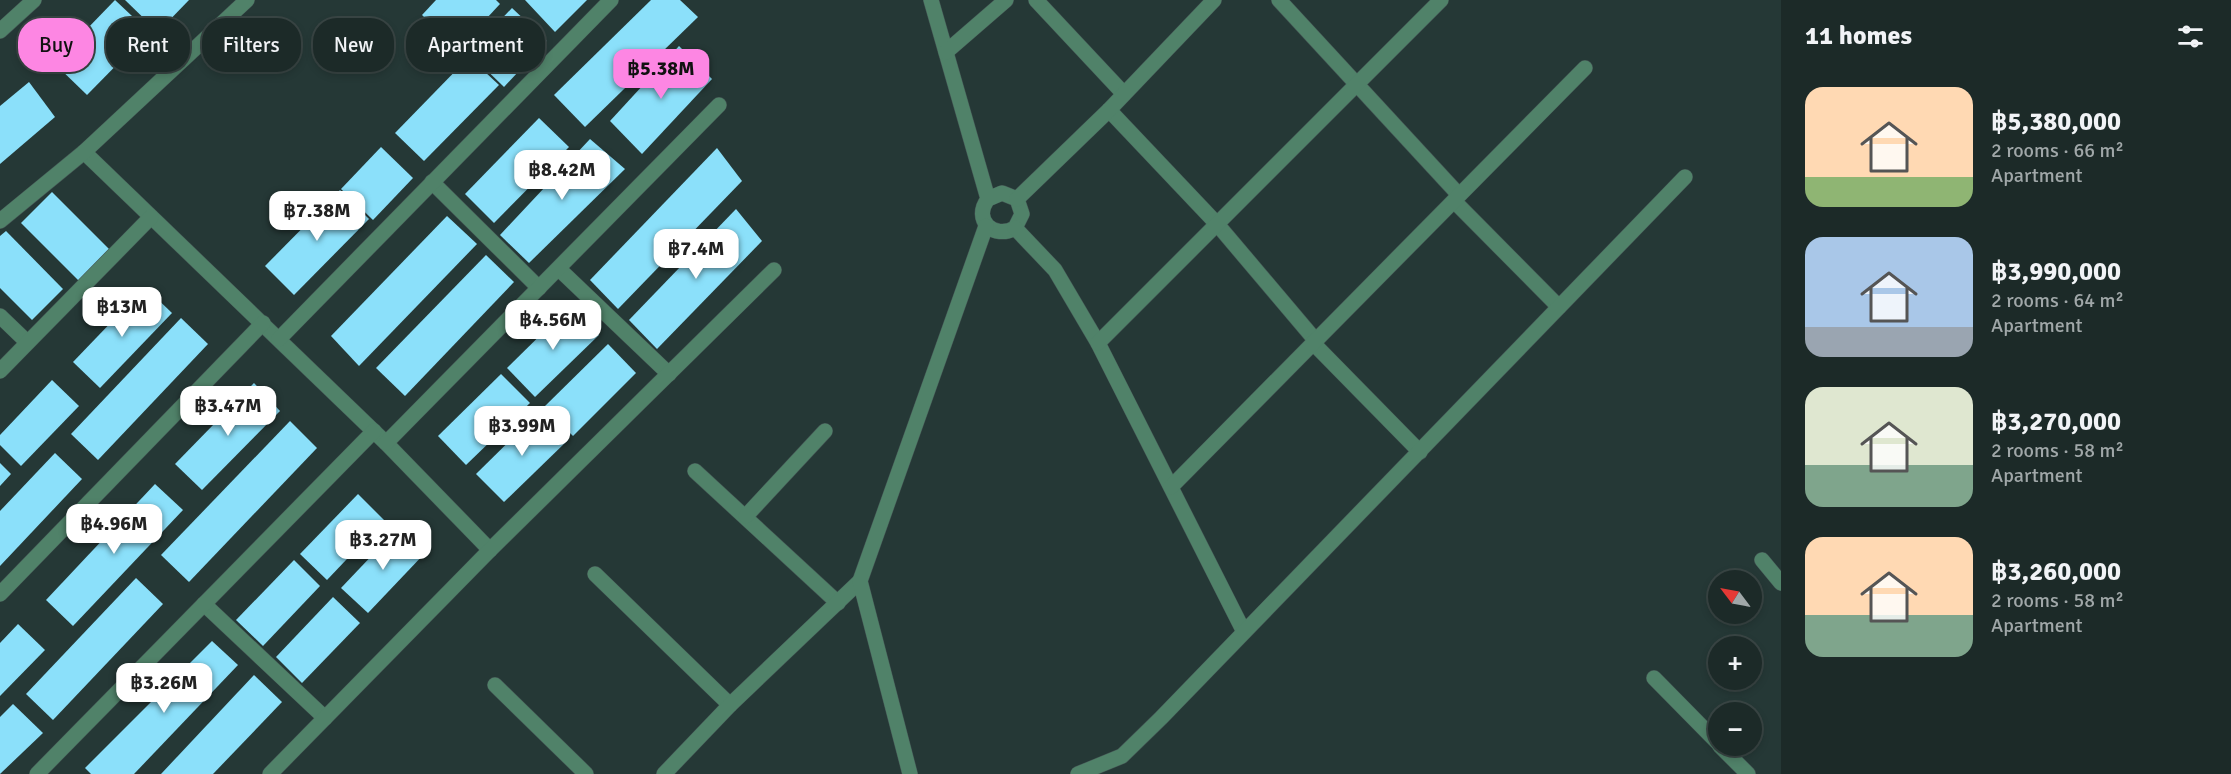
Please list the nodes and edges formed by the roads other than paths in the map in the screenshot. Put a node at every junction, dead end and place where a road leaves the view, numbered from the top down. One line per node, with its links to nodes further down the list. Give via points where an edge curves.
1 (34, 0): 10 (street)
2 (247, 0): 17 (street)
3 (611, 0): 19 (street)
4 (931, 0): 11 (street)
5 (1006, 0): 11 (street)
6 (1036, 0): 14 (street)
7 (1214, 0): 14 (street)
8 (1279, 0): 13 (street)
9 (1441, 0): 13 (street)
10 (0, 31)
11 (946, 52): 21 (street)
12 (1585, 68): 20 (street)
13 (1358, 83): 20 (street); 25 (street)
14 (1124, 94): 16 (street)
15 (719, 105): 28 (street)
16 (1109, 111): 22 (street); 25 (street)
17 (84, 152): 23 (street); 24 (street)
18 (1685, 177): 31 (street)
19 (432, 182): 30 (street); 34 (street)
20 (1457, 198): 31 (street); 36 (street)
21 (988, 199): 22 (street, via 1002,193); 26 (street, via 982,212)
22 (1017, 199): 27 (street, via 1022,214)
23 (151, 217): 33 (street); 35 (street)
24 (0, 221)
25 (1216, 224): 36 (street); 37 (street)
26 (986, 226): 27 (street, via 1000,233); 50 (street)
27 (1015, 228): 37 (street, via 1055,270)
28 (559, 269): 30 (street); 39 (street)
29 (774, 270): 39 (street)
30 (539, 288): 42 (street)
31 (1559, 307): 43 (street)
32 (0, 316): 35 (street)
33 (263, 324): 34 (street); 52 (street)
34 (279, 339): 40 (street)
35 (27, 342): 38 (street)
36 (1314, 342): 43 (street); 45 (street)
37 (1098, 343): 45 (street)
38 (0, 371)
39 (669, 374): 47 (street)
40 (374, 431): 42 (street); 54 (street)
41 (825, 431): 46 (street)
42 (386, 443): 47 (street)
43 (1420, 452): 55 (street)
44 (695, 471): 46 (street)
45 (1171, 487): 55 (street)
46 (746, 516): 53 (street)
47 (490, 550): 59 (street)
48 (1762, 560): 51 (street)
49 (595, 574): 58 (street)
50 (860, 581): 53 (street); 62 (street)
51 (1781, 583)
52 (0, 594)
53 (838, 603): 58 (street)
54 (204, 604): 59 (street); 63 (street)
55 (1244, 632): 68 (street, via 1122,756)
56 (1654, 678): 60 (street)
57 (495, 685): 65 (street)
58 (730, 705): 66 (street)
59 (325, 718): 64 (street)
60 (1708, 733)
61 (1731, 756): 69 (street)
62 (908, 768): 67 (street)
63 (37, 774)
64 (270, 774)
65 (586, 774)
66 (664, 774)
67 (895, 774)
68 (1078, 774)
69 (1748, 774)

